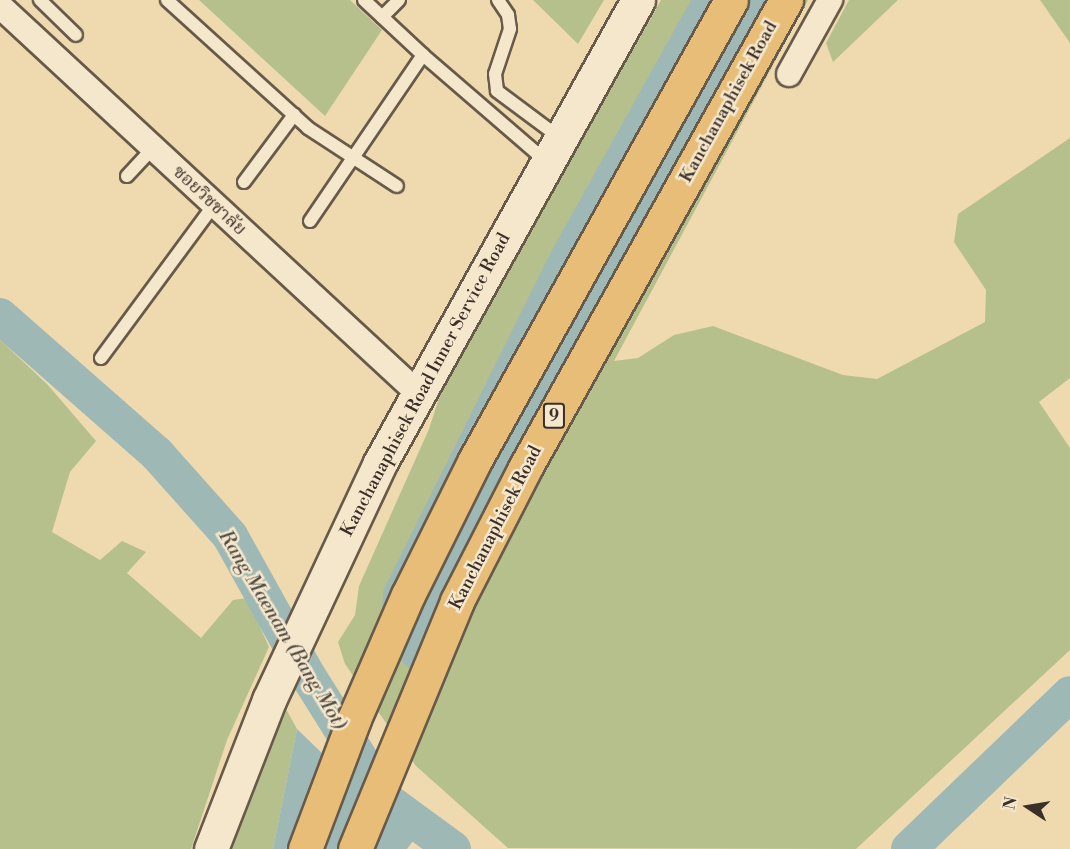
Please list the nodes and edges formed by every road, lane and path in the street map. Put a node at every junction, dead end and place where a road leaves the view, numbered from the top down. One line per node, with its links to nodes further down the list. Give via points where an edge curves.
1 (40, 0): 12 (lane)
2 (167, 0): 15 (lane)
3 (364, 0): 11 (lane)
4 (399, 0): 11 (lane)
5 (498, 0): 17 (lane, via 508,15 510,29 495,74 497,91)
6 (638, 0): 17 (main road, Kanchanaphisek Road Inner Service Road)
7 (731, 0): 27 (highway, via 475,460 418,574 354,719)
8 (786, 0): 28 (highway, Kanchanaphisek Road / 9, via 531,458 457,601)
9 (830, 0): 14 (street)
10 (0, 6): 16 (street, ซอยวิชชาลัย)
11 (382, 17): 13 (lane)
12 (76, 34)
13 (423, 56): 17 (lane); 18 (lane)
14 (789, 74)
15 (294, 115): 18 (lane); 20 (lane)
16 (153, 148): 19 (lane); 22 (street, ซอยวิชชาลัย)
17 (555, 151): 25 (main road, Kanchanaphisek Road Inner Service Road)
18 (350, 157): 21 (lane); 23 (lane)
19 (128, 176)
20 (244, 182)
21 (397, 186)
22 (214, 206): 24 (lane); 25 (street, ซอยวิชชาลัย)
23 (310, 221)
24 (101, 358)
25 (419, 394): 26 (main road, Kanchanaphisek Road Inner Service Road, via 368,488 269,700)
26 (211, 849)
27 (305, 849)
28 (354, 849)

